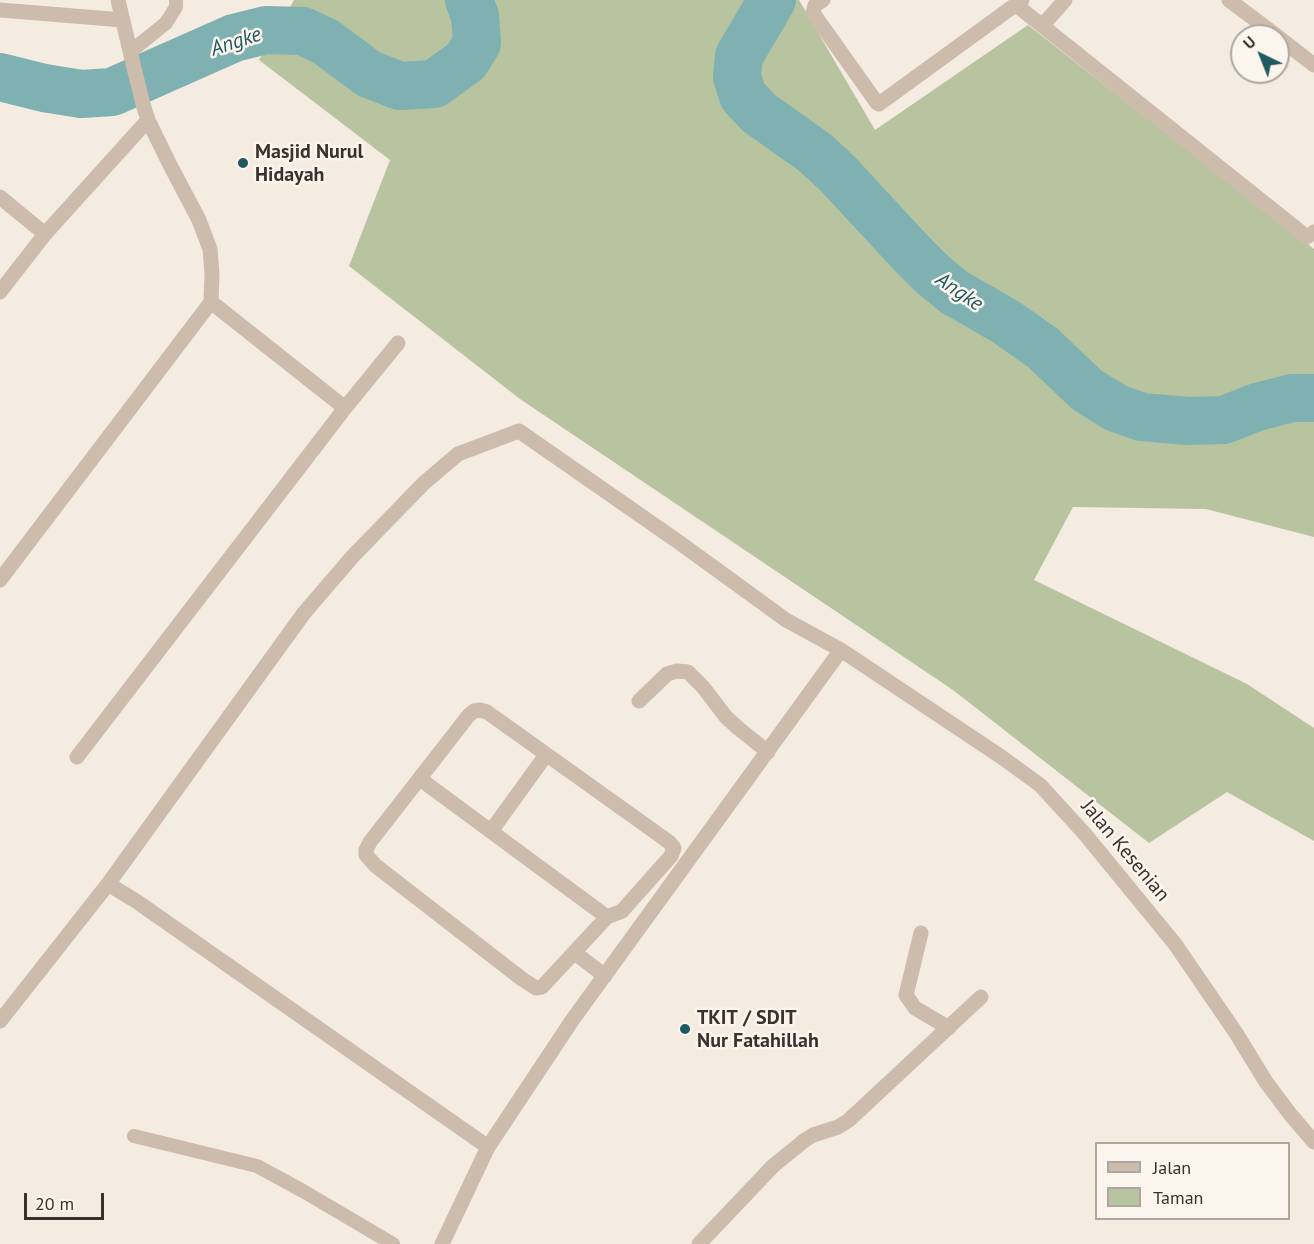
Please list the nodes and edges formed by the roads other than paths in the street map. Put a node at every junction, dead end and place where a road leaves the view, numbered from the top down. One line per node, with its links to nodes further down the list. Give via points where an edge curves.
1 (118, 0): 8 (street)
2 (176, 0): 12 (lane, via 166,23)
3 (823, 0): 6 (street, via 815,5 813,13 879,104)
4 (1065, 0): 10 (street)
5 (1230, 0): 9 (street)
6 (1019, 3): 10 (street)
7 (0, 10): 8 (street)
8 (123, 20): 12 (street)
9 (1260, 24)
10 (1042, 26): 16 (street, via 1307,237)
11 (1290, 47): 13 (street)
12 (130, 52): 14 (street)
13 (1314, 65)
14 (148, 120): 17 (street); 19 (street, via 210,249)
15 (0, 197): 17 (street)
16 (1314, 232)
17 (45, 234): 18 (street)
18 (0, 292)
19 (211, 302): 21 (street); 22 (street)
20 (398, 343): 21 (street)
21 (345, 408): 27 (street)
22 (0, 580)
23 (841, 650): 25 (street); 30 (street, Jalan Kesenian, via 786,620 519,431 458,454 353,556 304,613); 39 (street, Jalan Kesenian, via 1040,785 1175,944 1266,1082)
24 (639, 701): 25 (street, via 667,674 688,672 726,717)
25 (768, 752): 34 (street)
26 (546, 755): 28 (street, via 487,712 474,711); 29 (street); 31 (street, via 674,848 621,911)
27 (76, 757)
28 (420, 779): 29 (street); 33 (street, via 370,843 367,858 536,988 542,987)
29 (491, 831): 31 (street)
30 (108, 884): 36 (street); 40 (street)
31 (607, 917): 33 (street)
32 (921, 933): 37 (street, via 906,995 915,1008)
33 (574, 953): 34 (street)
34 (605, 976): 40 (street)
35 (981, 997): 37 (street)
36 (0, 1021)
37 (949, 1028): 43 (street, via 849,1120 813,1135 773,1166)
38 (134, 1136): 41 (lane, via 256,1166)
39 (1314, 1142)
40 (488, 1148): 42 (street)
41 (393, 1244)
42 (442, 1244)
43 (699, 1244)

